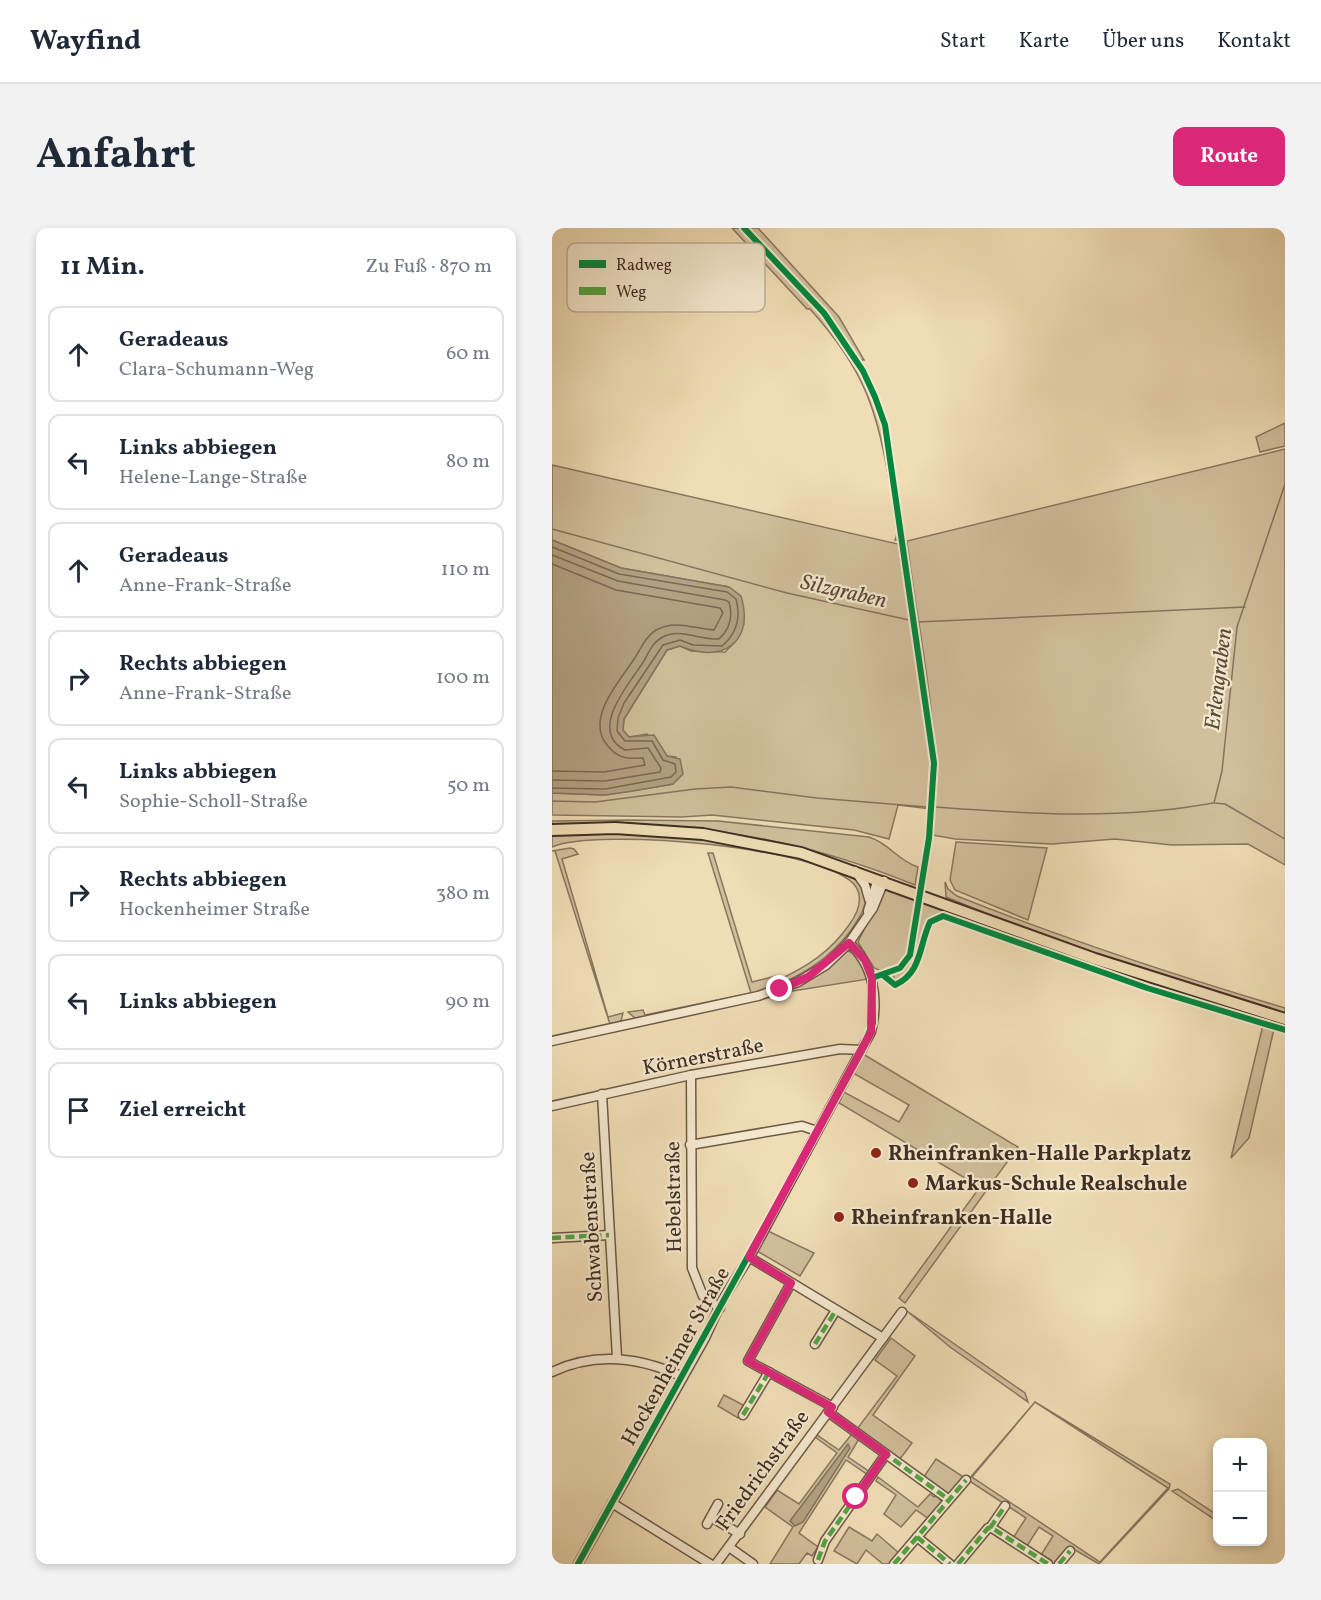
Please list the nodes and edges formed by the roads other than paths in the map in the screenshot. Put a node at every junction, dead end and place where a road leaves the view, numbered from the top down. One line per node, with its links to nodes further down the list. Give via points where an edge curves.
1 (552, 830): 2 (main road, via 615,828 703,834 792,851)
2 (854, 871): 3 (main road); 4 (street)
3 (884, 881): 4 (street, via 876,885); 5 (street); 7 (main road, via 1095,959)
4 (870, 900): 5 (street)
5 (868, 911): 6 (street)
6 (849, 943): 8 (street, via 808,977 775,991); 9 (street, Hockenheimer Straße, via 865,960 872,978 873,1023)
7 (1285, 1019)
8 (552, 1041)
9 (862, 1050): 10 (street, Körnerstraße, via 840,1049); 13 (street, Hockenheimer Straße)
10 (691, 1075): 11 (street, Körnerstraße); 14 (street, Hebelstraße)
11 (602, 1094): 12 (street, Körnerstraße); 15 (street, Schwabenstraße)
12 (552, 1106)
13 (817, 1131): 14 (street, via 802,1126); 17 (street, Hockenheimer Straße)
14 (690, 1145): 19 (street, Hebelstraße, via 692,1268 703,1296)
15 (609, 1235): 16 (street); 24 (street, Schwabenstraße)
16 (552, 1238)
17 (749, 1257): 18 (street); 19 (street, Hockenheimer Straße)
18 (791, 1283): 20 (street); 26 (street, via 748,1361)
19 (720, 1308): 27 (street, Hockenheimer Straße)
20 (836, 1310): 22 (street); 23 (street)
21 (902, 1312): 22 (street, Friedrichstraße)
22 (883, 1338): 28 (street, Friedrichstraße)
23 (815, 1344)
24 (617, 1358): 25 (street, via 590,1359); 27 (street, via 647,1362)
25 (552, 1372)
26 (769, 1372): 28 (street); 29 (street)
27 (683, 1377): 33 (street, Hockenheimer Straße)
28 (830, 1410): 30 (street); 37 (street, Friedrichstraße)
29 (743, 1415)
30 (886, 1454): 32 (street); 41 (street, via 825,1541)
31 (966, 1480): 32 (street)
32 (948, 1499): 38 (street)
33 (612, 1503): 42 (street, Hockenheimer Straße); 43 (street)
34 (718, 1504): 37 (street, via 709,1521)
35 (1005, 1506): 36 (street)
36 (990, 1528): 48 (street); 49 (street)
37 (740, 1534): 39 (street, Friedrichstraße)
38 (917, 1537): 46 (street); 47 (street)
39 (729, 1547): 44 (street, Friedrichstraße); 45 (street)
40 (1070, 1551): 50 (street)
41 (818, 1560)
42 (578, 1564)
43 (710, 1564)
44 (716, 1564)
45 (753, 1564)
46 (894, 1564)
47 (950, 1564)
48 (958, 1564)
49 (1048, 1564)
50 (1059, 1564)

